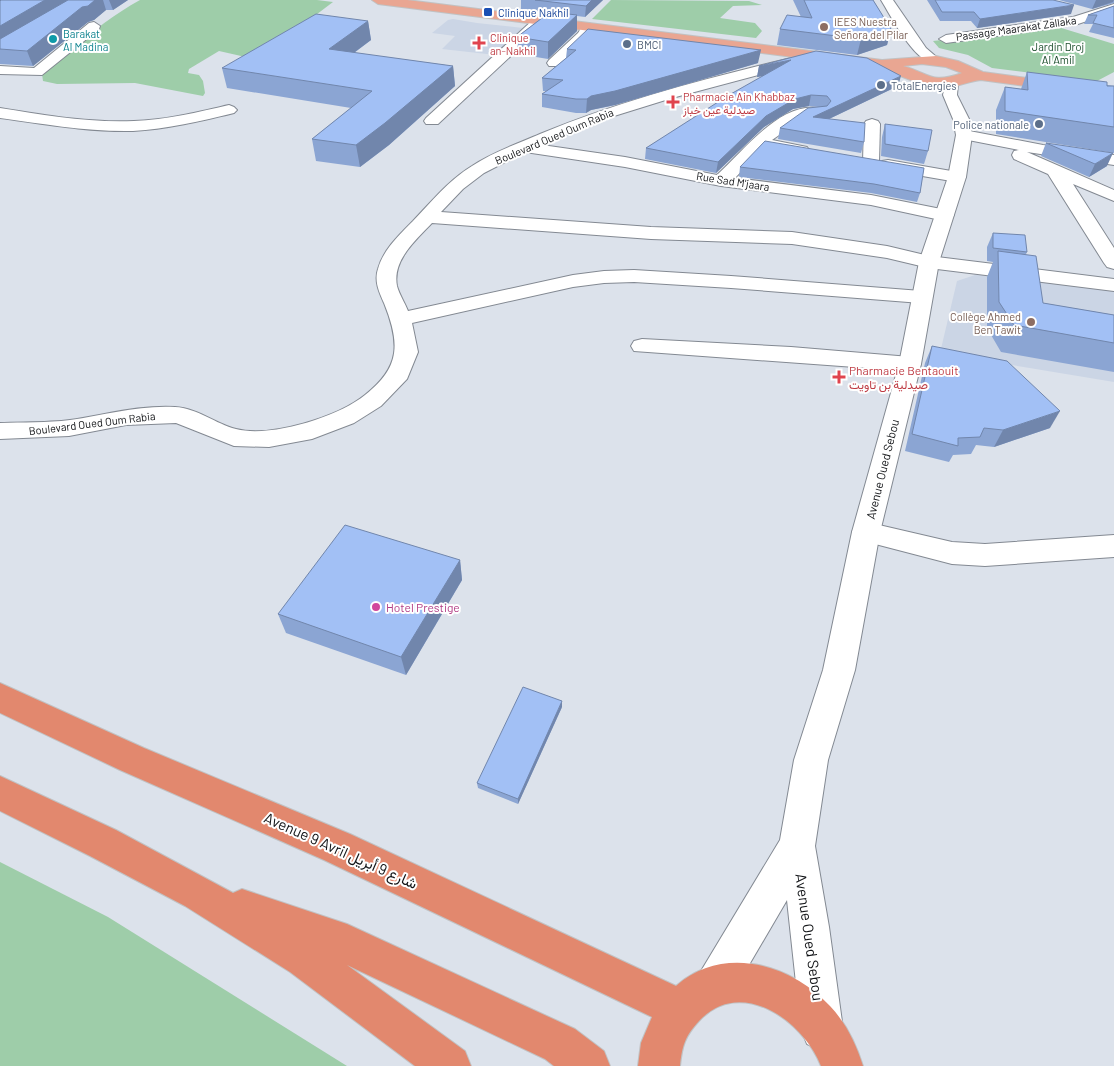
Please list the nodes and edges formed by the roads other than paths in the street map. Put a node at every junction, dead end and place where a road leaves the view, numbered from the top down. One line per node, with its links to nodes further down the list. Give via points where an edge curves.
1 (378, 0): 6 (main road)
2 (887, 0): 12 (street)
3 (1065, 8): 5 (street)
4 (1114, 8): 5 (street, Passage Maarakat Zallaka)
5 (1092, 15): 7 (street); 10 (street, Passage Maarakat Zallaka, via 1056,24)
6 (540, 21): 9 (main road); 22 (street)
7 (1114, 21)
8 (94, 26): 14 (street, via 37,72)
9 (589, 27): 11 (main road); 13 (street)
10 (946, 38)
11 (814, 55): 12 (main road, via 880,64); 16 (street, Boulevard Oued Oum Rabia)
12 (912, 61): 15 (main road, via 922,80); 15 (main road, via 933,60 952,64)
13 (554, 63)
14 (0, 70)
15 (953, 82): 17 (main road, via 981,76); 24 (street, Avenue Oued Sebou)
16 (696, 87): 18 (street); 27 (street, Boulevard Oued Oum Rabia, via 625,107)
17 (1114, 94)
18 (718, 98)
19 (228, 110): 21 (street, via 134,126 80,125)
20 (819, 112): 26 (street, via 802,112 794,116)
21 (0, 114)
22 (432, 122)
23 (872, 124): 33 (street)
24 (964, 134): 25 (street); 35 (street, Avenue Oued Sebou)
25 (992, 140): 31 (street); 34 (street)
26 (759, 142): 29 (street); 36 (street)
27 (522, 147): 32 (street, Rue Sad M'jaara); 39 (street, Boulevard Oued Oum Rabia, via 478,169 457,185)
28 (647, 149): 32 (street)
29 (817, 153)
30 (854, 159): 33 (street)
31 (1114, 160)
32 (625, 162): 36 (street, Rue Sad M'jaara)
33 (871, 162): 35 (street)
34 (1056, 172): 37 (street); 41 (street)
35 (957, 177): 38 (street, Avenue Oued Sebou)
36 (721, 181): 38 (street, Rue Sad M'jaara, via 871,200)
37 (1114, 196)
38 (945, 215): 40 (street, Avenue Oued Sebou)
39 (428, 217): 40 (street, via 642,232 792,238); 44 (street, Boulevard Oued Oum Rabia, via 394,256 387,270 387,286)
40 (929, 262): 42 (street); 43 (street, Avenue Oued Sebou)
41 (1114, 263)
42 (1114, 285)
43 (921, 297): 44 (street, via 634,276 604,277); 46 (street, Avenue Oued Sebou)
44 (401, 319): 47 (street, Boulevard Oued Oum Rabia, via 407,352 399,374 373,401 345,417 302,433 269,439 234,438 177,415 126,417 69,428)
45 (642, 346): 46 (street)
46 (910, 364): 48 (street, Avenue Oued Sebou)
47 (0, 431)
48 (866, 532): 49 (street, via 952,554 985,555); 52 (street, Avenue Oued Sebou, via 839,670 811,760)
49 (1114, 546)
50 (0, 697): 55 (highway, Avenue 9 Avril شارع 9 أبريل, via 132,759 337,847)
51 (0, 793): 53 (highway)
52 (797, 846): 54 (street, Avenue Oued Sebou); 56 (street, Avenue Oued Sebou)
53 (198, 893): 57 (highway, via 304,958); 58 (highway, via 333,938 560,1044)
54 (715, 986): 55 (highway, via 696,995); 56 (highway, via 737,981 775,990 804,1008)
55 (680, 1009): 59 (highway, via 663,1041)
56 (822, 1029): 60 (highway)
57 (450, 1066)
58 (589, 1066)
59 (659, 1066)
60 (842, 1066)

